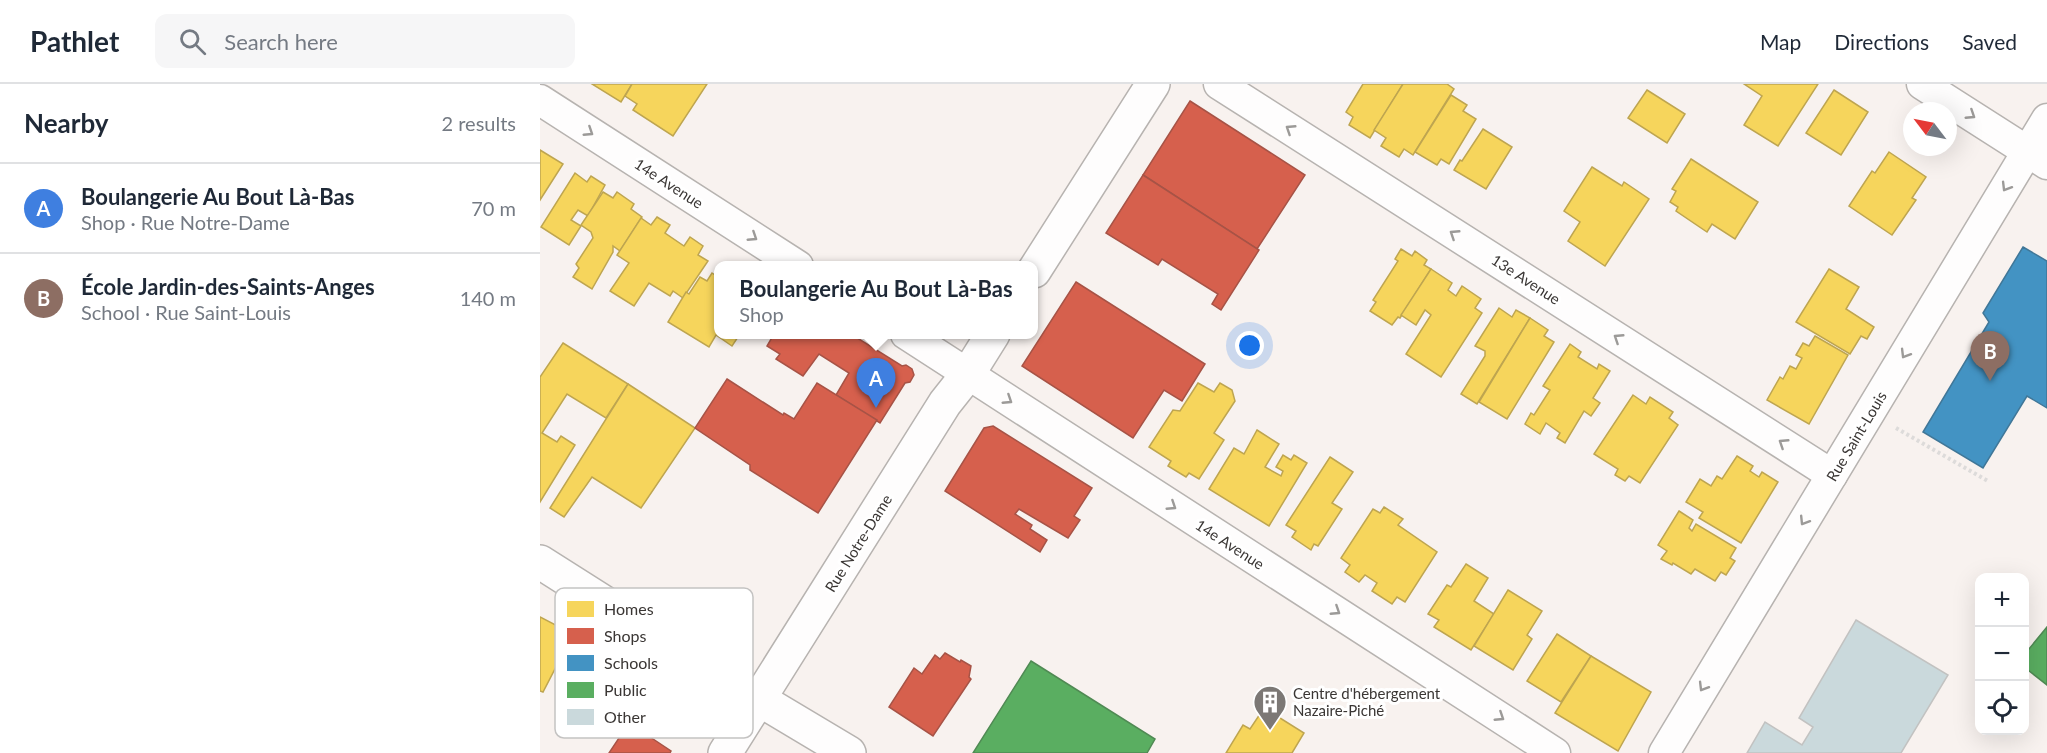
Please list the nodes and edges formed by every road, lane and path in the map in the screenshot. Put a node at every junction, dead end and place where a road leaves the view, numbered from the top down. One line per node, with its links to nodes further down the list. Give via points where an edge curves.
1 (1153, 84): 8 (street)
2 (1219, 84): 13 (street, 13e Avenue, one-way to 2)
3 (1922, 84): 6 (street, one-way to 6)
4 (540, 100): 7 (street, 14e Avenue, one-way to 7)
5 (2047, 119): 6 (street, Rue Saint-Louis)
6 (2037, 158): 12 (street, Rue Saint-Louis, one-way to 12)
7 (790, 261)
8 (1038, 265)
9 (914, 339): 11 (street, 14e Avenue)
10 (990, 339): 11 (street, Rue Notre-Dame)
11 (968, 374): 18 (street, Rue Notre-Dame, via 945,404); 23 (street, 14e Avenue, one-way to 23)
12 (1870, 413): 13 (street, Rue Saint-Louis); 14 (path)
13 (1832, 475): 24 (street, Rue Saint-Louis, one-way to 24)
14 (1988, 481)
15 (540, 562): 16 (street)
16 (581, 588)
17 (753, 696): 18 (street)
18 (760, 700): 19 (street, Rue Notre-Dame); 22 (street)
19 (753, 711)
20 (735, 738): 21 (street, Rue Notre-Dame)
21 (725, 753)
22 (849, 753)
23 (1555, 753)
24 (1664, 753)

